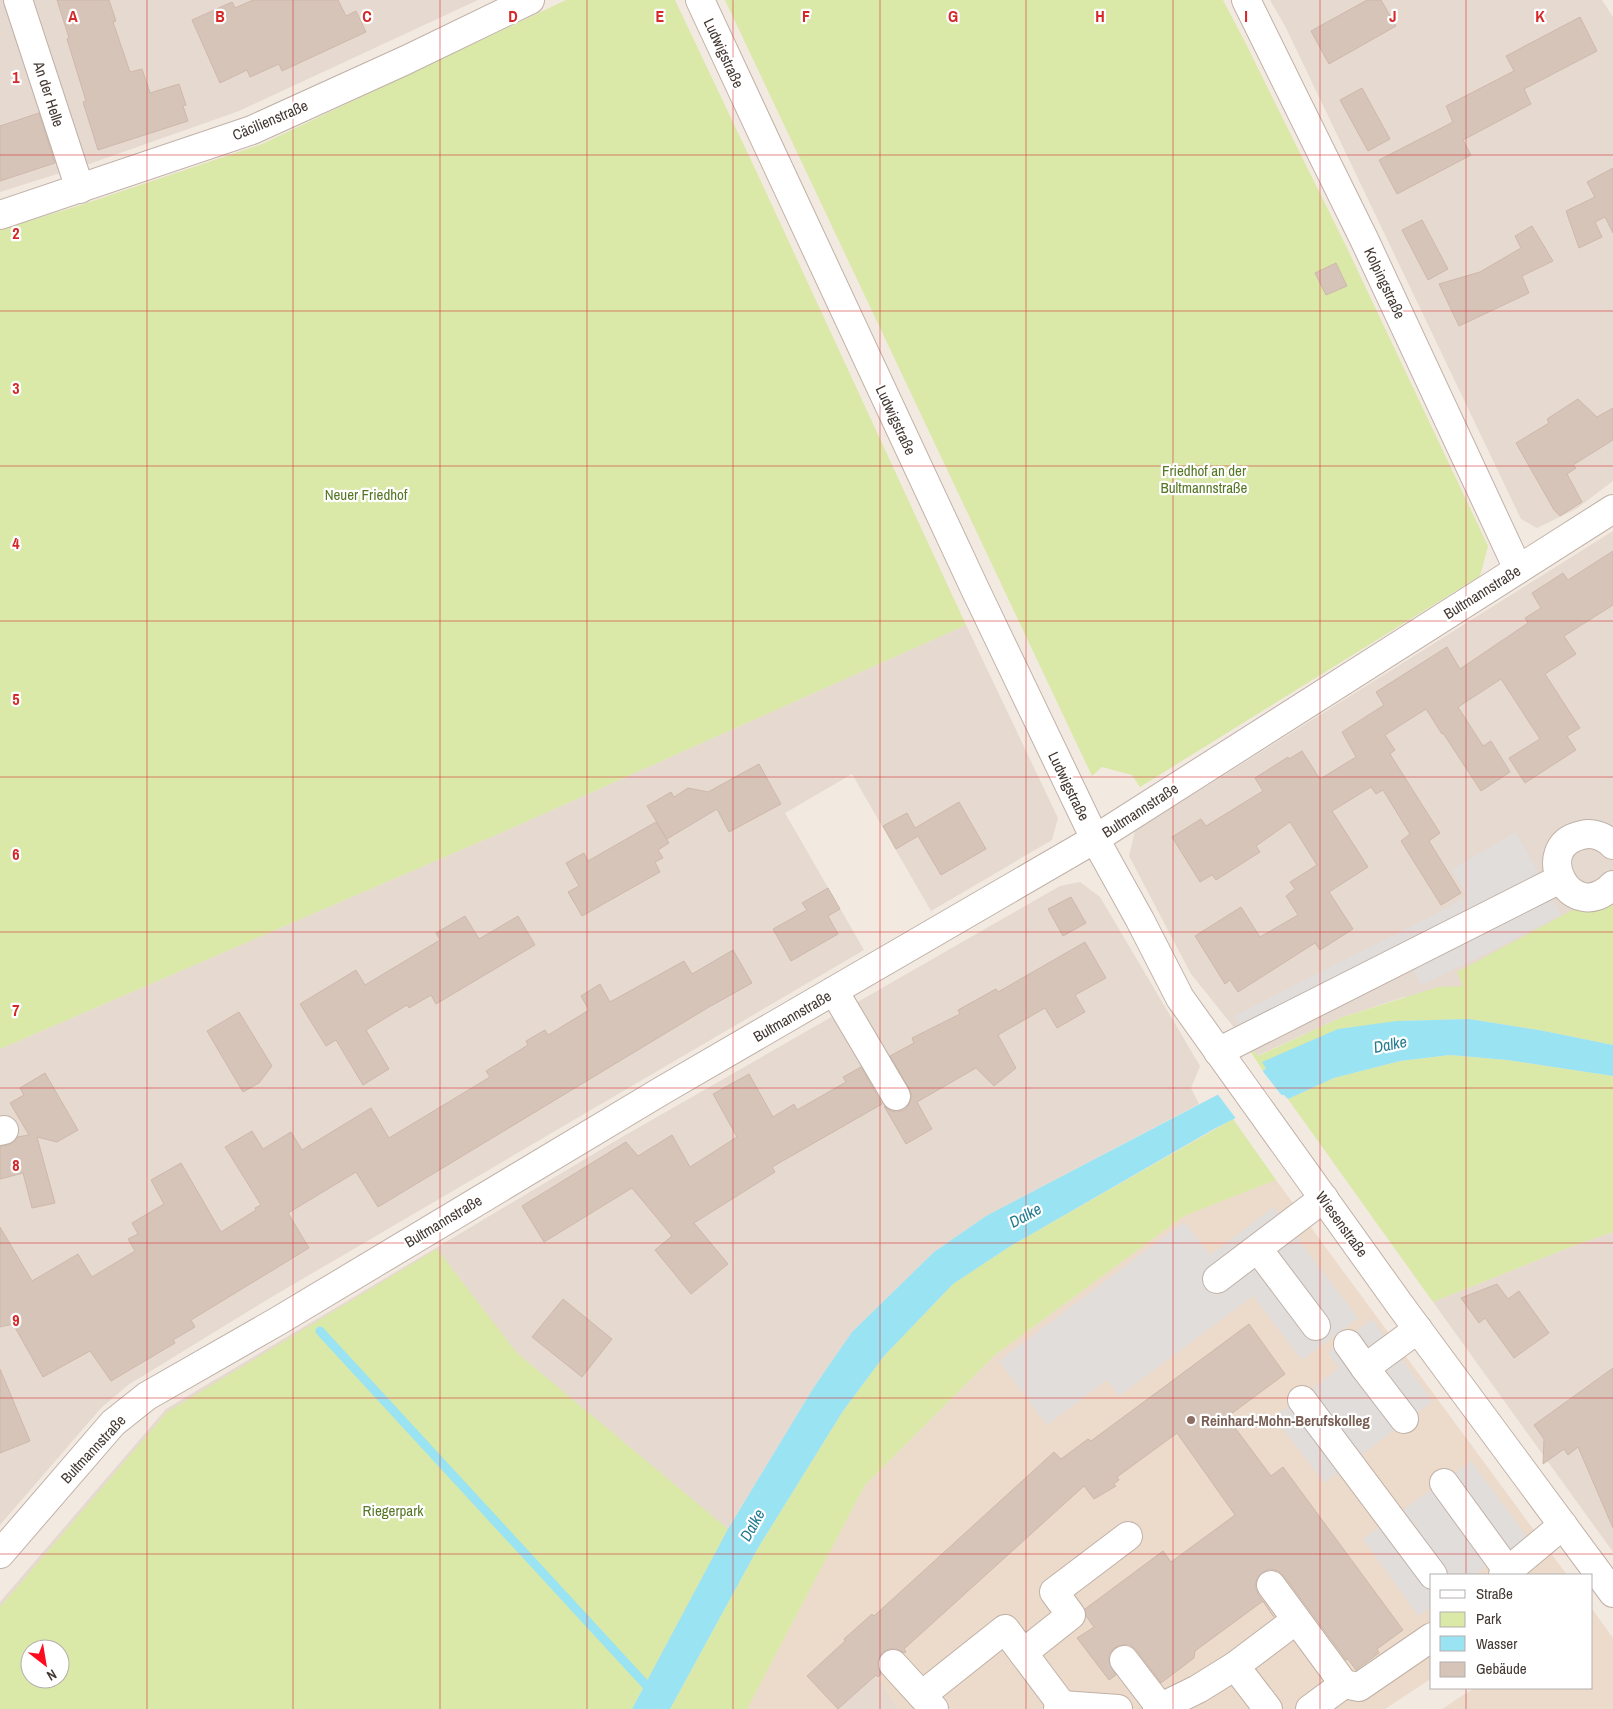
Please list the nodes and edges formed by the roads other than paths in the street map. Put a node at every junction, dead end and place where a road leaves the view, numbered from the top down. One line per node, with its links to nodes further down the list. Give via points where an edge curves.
1 (18, 0): 5 (street, An der Helle)
2 (530, 0): 5 (street, Cäcilienstraße, via 252,130)
3 (700, 0): 9 (street, Ludwigstraße)
4 (1246, 0): 8 (street, Kolpingstraße, via 1364,239)
5 (80, 189): 6 (street, Cäcilienstraße)
6 (0, 215)
7 (1613, 509): 8 (street, Bultmannstraße)
8 (1518, 569): 9 (street, Bultmannstraße)
9 (1095, 839): 13 (street, Bultmannstraße); 14 (street, Wiesenstraße, via 1180,998)
10 (1613, 845): 11 (street, via 1591,834 1572,838 1560,852 1557,870)
11 (1560, 879): 12 (street, via 1566,888 1586,897 1597,896); 14 (street)
12 (1613, 885)
13 (834, 991): 15 (street); 28 (street, Bultmannstraße, via 147,1396 113,1423)
14 (1218, 1052): 16 (street, Wiesenstraße)
15 (896, 1096)
16 (1324, 1198): 17 (street); 20 (street, Wiesenstraße)
17 (1258, 1249): 18 (street); 19 (street)
18 (1217, 1279)
19 (1316, 1326)
20 (1418, 1329): 22 (street); 26 (street, Wiesenstraße)
21 (1348, 1344): 22 (street)
22 (1365, 1368): 24 (street)
23 (1302, 1400): 30 (street)
24 (1404, 1419)
25 (1444, 1483): 29 (street)
26 (1563, 1525): 29 (street); 31 (street, Wiesenstraße)
27 (1128, 1536): 35 (street, via 1054,1592 1071,1615)
28 (0, 1554)
29 (1506, 1573)
30 (1432, 1574)
31 (1609, 1579)
32 (1271, 1585): 33 (street)
33 (1296, 1620): 37 (street); 38 (street)
34 (1430, 1638): 38 (street, via 1359,1687)
35 (1023, 1653): 39 (street, via 1005,1629); 40 (street)
36 (893, 1664): 39 (street)
37 (1235, 1666): 41 (street); 44 (street)
38 (1344, 1684): 45 (street)
39 (928, 1702)
40 (1060, 1707): 42 (street)
41 (1158, 1708): 42 (street, via 1130,1667)
42 (1111, 1709): 43 (street)
43 (1118, 1709)
44 (1268, 1709)
45 (1310, 1709)

